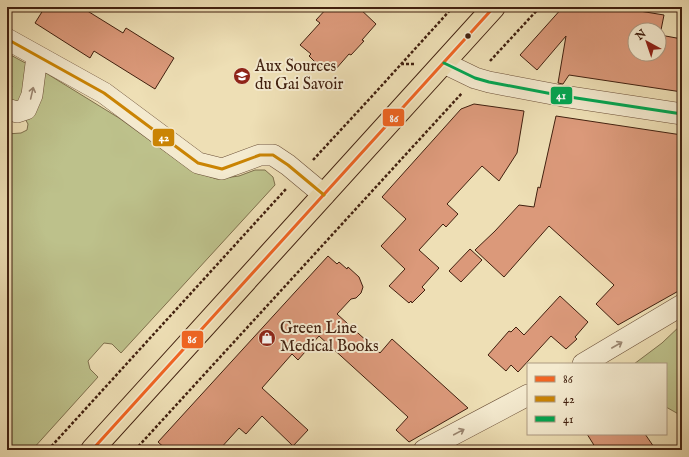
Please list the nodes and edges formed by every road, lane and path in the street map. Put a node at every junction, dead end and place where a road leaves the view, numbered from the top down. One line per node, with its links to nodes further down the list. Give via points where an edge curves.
1 (452, 7): 10 (path)
2 (494, 7): 6 (main road)
3 (540, 7): 7 (path)
4 (7, 39): 5 (street)
5 (38, 56): 8 (street, one-way to 5, via 17,112 26,109 32,95); 10 (street, via 104,93 198,163 222,169 260,155 273,156)
6 (444, 63): 7 (street); 11 (main road)
7 (475, 78): 9 (street, via 563,96); 17 (path)
8 (7, 109)
9 (682, 114)
10 (300, 174): 11 (street); 15 (path)
11 (324, 195): 16 (main road)
12 (682, 305): 13 (street, one-way to 12)
13 (585, 363)
14 (527, 395): 18 (street, one-way to 14)
15 (48, 450)
16 (92, 450)
17 (135, 450)
18 (424, 450)

